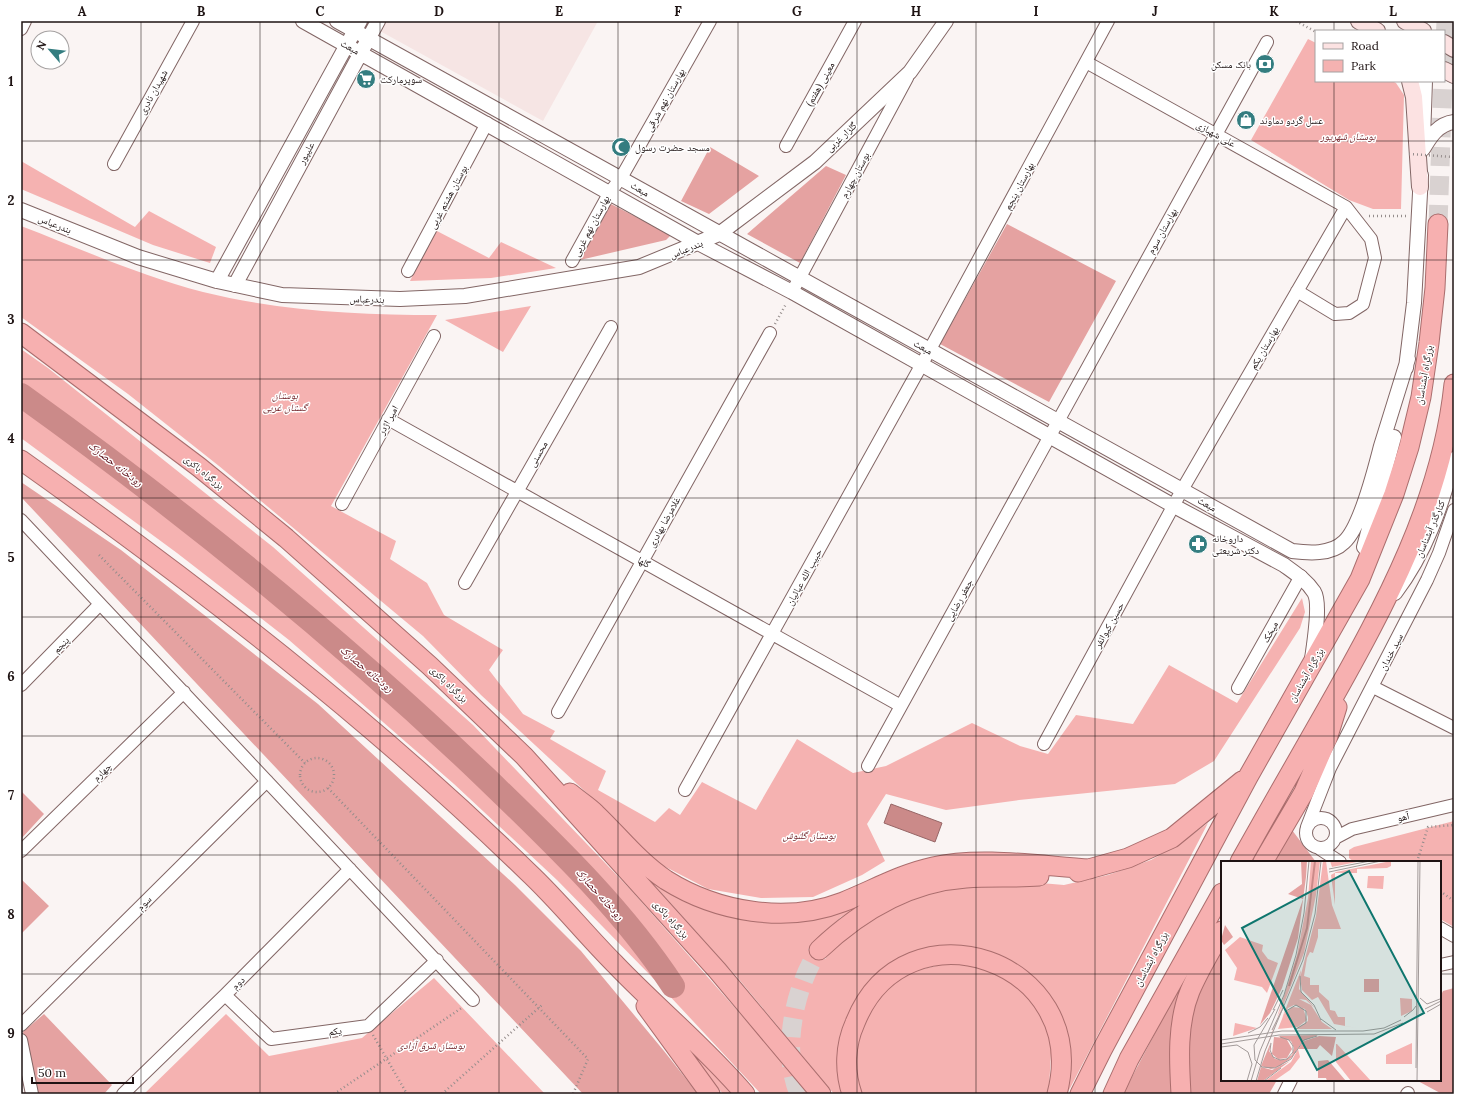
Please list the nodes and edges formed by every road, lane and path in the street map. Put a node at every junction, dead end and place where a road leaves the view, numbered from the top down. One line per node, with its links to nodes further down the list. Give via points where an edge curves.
1 (25, 21): 15 (street)
2 (193, 21): 38 (street, شهیدان نادری)
3 (303, 21): 23 (street, مبعث)
4 (337, 21): 14 (street, مبعث)
5 (378, 21): 20 (street, علیپور)
6 (710, 21): 39 (street, بهارستان نهم شرقی)
7 (855, 21): 35 (street, معینی (هفتم))
8 (946, 21): 28 (street, گلزار غربی)
9 (1108, 21): 26 (street, بهارستان پنجم)
10 (1296, 21): 19 (path)
11 (1352, 21): 16 (main road)
12 (1358, 21): 17 (main road)
13 (1405, 21): 18 (main road)
14 (357, 26): 20 (street, مبعث); 23 (street, علیپور)
15 (21, 29)
16 (1364, 30)
17 (1375, 30)
18 (1421, 30)
19 (1315, 31)
20 (368, 38): 25 (street, علیپور); 39 (street, مبعث)
21 (1267, 42): 34 (street, بهارستان سوم)
22 (1445, 44): 24 (main road)
23 (346, 45): 25 (street, مبعث); 51 (street, علیپور)
24 (1454, 49)
25 (360, 53): 33 (street, مبعث); 52 (street, علیپور)
26 (1086, 62): 34 (street, علی شهبازی); 59 (street, بهارستان پنجم)
27 (1445, 70): 29 (main road)
28 (910, 72): 46 (street, گلزار غربی, via 815,162); 50 (street, بوستان چهارم)
29 (1454, 75)
30 (1410, 82): 40 (main road, via 1416,113)
31 (1426, 82): 36 (street)
32 (1454, 122): 36 (street, via 1446,123 1435,131)
33 (487, 123): 41 (street, مبعث); 49 (street, بوستان هشتم غربی)
34 (1216, 134): 42 (street, علی شهبازی); 64 (street, بهارستان سوم)
35 (786, 146)
36 (1413, 152): 37 (path, bridge); 40 (street)
37 (1454, 157)
38 (114, 164)
39 (621, 178): 41 (street, بهارستان نهم شرقی); 46 (street, مبعث)
40 (1420, 187): 60 (street, via 1414,303)
41 (610, 192): 47 (street, مبعث); 48 (street, بهارستان نهم غربی)
42 (1346, 207): 43 (path, via 1370,216 1408,216); 53 (street, بهارستان یکم); 53 (street, via 1371,239 1374,258 1363,304 1349,313 1335,314)
43 (1408, 209)
44 (21, 210): 51 (street, بندرعباس, via 138,257)
45 (1438, 224): 78 (highway, بزرگراه آبشناسان, via 1429,343 1411,440 1394,494 1360,579)
46 (719, 234): 47 (street, بندرعباس); 50 (street, مبعث)
47 (700, 244): 52 (street, بندرعباس, via 639,267 465,296 400,299 303,296 282,295); 54 (street, مبعث)
48 (572, 261)
49 (408, 271)
50 (800, 278): 54 (street, بوستان چهارم); 59 (street, مبعث)
51 (217, 281): 52 (street, بندرعباس)
52 (234, 285)
53 (1297, 291): 68 (street, بهارستان یکم)
54 (792, 292): 56 (path); 61 (street, مبعث)
55 (611, 327): 69 (street, محسنی)
56 (770, 333): 75 (street, غلامرضا بهادری)
57 (21, 334): 92 (highway, بزرگراه باکری, via 199,467 286,538 430,666)
58 (434, 336): 63 (street, امیر اژدر)
59 (930, 350): 61 (street, بهارستان پنجم); 64 (street, مبعث)
60 (1408, 359): 68 (street, مبعث, via 1357,521 1344,542 1329,551 1292,551); 78 (street, via 1395,432)
61 (922, 364): 65 (street, مبعث); 81 (street, حبیب الله عبائیان)
62 (1454, 384): 80 (highway, via 1442,454 1427,504)
63 (388, 419): 69 (street, گلها); 70 (street, امیر اژدر)
64 (1057, 421): 65 (street, بهارستان سوم); 68 (street, مبعث)
65 (1049, 435): 71 (street, مبعث); 88 (street, جعفر رضایی)
66 (1454, 459): 80 (street, کنارگذر آبشناسان, via 1443,500 1426,543 1409,575)
67 (21, 460): 124 (highway, via 141,545 342,703 530,874)
68 (1182, 490): 71 (street, بهارستان یکم)
69 (517, 491): 75 (street, گلها); 77 (street, محسنی)
70 (342, 504)
71 (1174, 506): 76 (street, مبعث); 91 (street, حسین کیوانفر)
72 (1454, 510): 85 (street, سید خندان, via 1430,574)
73 (21, 520): 79 (street)
74 (99, 555): 93 (path)
75 (642, 561): 81 (street, گلها); 89 (street, غلامرضا بهادری)
76 (1301, 576): 82 (street, مبعث, via 1315,593 1317,616); 86 (street, میخک)
77 (465, 583)
78 (1348, 600): 82 (highway, بزرگراه آبشناسان)
79 (100, 604): 84 (street, پنجم); 87 (street)
80 (1379, 614): 83 (highway)
81 (772, 634): 88 (street, گلها); 98 (street, حبیب الله عبائیان)
82 (1312, 664): 95 (highway, بزرگراه آبشناسان)
83 (1350, 668): 108 (highway); 109 (highway, via 1327,739 1304,792)
84 (21, 685)
85 (1373, 687): 90 (street); 99 (street, سید خندان, via 1330,768)
86 (1238, 688)
87 (184, 692): 96 (street); 107 (street, چهارم)
88 (901, 706): 94 (street, جعفر رضایی)
89 (558, 712)
90 (1454, 728)
91 (1044, 744)
92 (524, 756): 114 (highway, via 595,813 642,862 666,880 698,897 736,909 799,912 822,908 902,876 934,866 969,862); 144 (highway, بزرگراه باکری, via 717,970)
93 (305, 763): 97 (path, via 300,773 307,788 317,792); 97 (path, via 320,758 330,764 334,774)
94 (868, 766)
95 (1248, 776): 114 (highway, via 1172,838 1128,858); 147 (highway, بزرگراه آبشناسان)
96 (267, 781): 113 (street); 130 (street, سوم)
97 (328, 788): 129 (path)
98 (685, 790)
99 (1321, 791): 101 (street); 103 (street, سید خندان)
100 (1454, 805): 104 (street, آهو)
101 (1329, 821): 103 (street, via 1314,820); 104 (street, via 1340,828); 105 (street, via 1335,828)
102 (1454, 825): 112 (path, via 1428,827)
103 (1307, 827): 106 (street, via 1308,841)
104 (1352, 829): 105 (street)
105 (1334, 841): 106 (street); 111 (street)
106 (1320, 849): 110 (street)
107 (21, 851)
108 (1241, 861)
109 (1264, 861)
110 (1338, 861)
111 (1340, 861)
112 (1417, 861)
113 (350, 869): 122 (street); 126 (street, دوم)
114 (1090, 869): 121 (highway, via 1063,875 966,878 923,885 894,896 862,913)
115 (1441, 892): 117 (path)
116 (1221, 895): 148 (highway, via 1129,1059)
117 (1454, 901)
118 (1441, 929): 120 (street)
119 (1221, 933): 149 (highway, via 1197,976 1185,1008 1179,1056)
120 (1454, 936)
121 (819, 950)
122 (436, 960): 127 (street); 131 (street)
123 (1454, 962): 125 (street)
124 (616, 965): 134 (highway); 143 (highway, via 725,1070)
125 (1441, 965)
126 (225, 995): 131 (street, یکم, via 271,1040); 136 (street, دوم)
127 (473, 1000): 133 (path)
128 (542, 1005): 129 (path)
129 (539, 1008): 139 (path); 140 (path, via 588,1059)
130 (21, 1025)
131 (368, 1026): 133 (path)
132 (21, 1040): 135 (street)
133 (386, 1059): 137 (path); 138 (path)
134 (692, 1070): 141 (highway); 142 (highway)
135 (32, 1094)
136 (123, 1094)
137 (334, 1094)
138 (407, 1094)
139 (442, 1094)
140 (573, 1094)
141 (710, 1094)
142 (714, 1094)
143 (745, 1094)
144 (820, 1094)
145 (852, 1094): 146 (highway, via 847,1071 849,1042 858,1014 869,998 882,983 902,968 922,960 953,955 979,958 1002,967 1020,978 1041,999 1055,1025 1061,1045 1061,1073)
146 (1057, 1094)
147 (1080, 1094)
148 (1113, 1094)
149 (1181, 1094)

